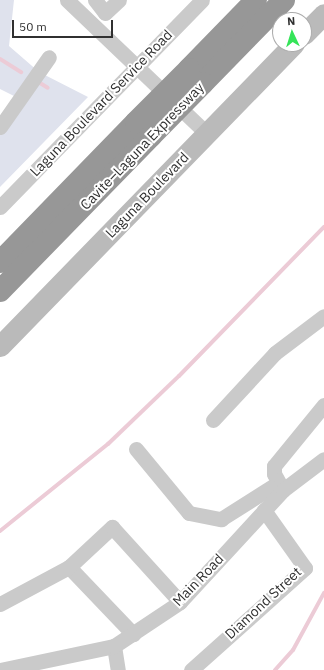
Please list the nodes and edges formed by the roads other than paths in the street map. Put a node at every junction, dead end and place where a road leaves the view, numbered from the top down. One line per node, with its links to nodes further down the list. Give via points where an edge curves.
1 (67, 0): 11 (street)
2 (95, 0): 3 (street, via 105,13)
3 (119, 0)
4 (202, 0): 11 (street, Laguna Boulevard Service Road)
5 (256, 0): 12 (highway, Cavite–Laguna Expressway)
6 (284, 0): 12 (highway, Cavite–Laguna Expressway)
7 (324, 14): 8 (main road)
8 (312, 26)
9 (286, 52): 15 (main road, Laguna Boulevard)
10 (49, 57): 13 (street)
11 (137, 67): 15 (street); 16 (street, Laguna Boulevard Service Road)
12 (196, 76): 14 (highway, Cavite–Laguna Expressway, bridge)
13 (0, 126)
14 (144, 129): 17 (highway, Cavite–Laguna Expressway); 18 (highway, Cavite–Laguna Expressway)
15 (207, 134): 20 (main road, Laguna Boulevard)
16 (0, 207)
17 (0, 262)
18 (0, 291)
19 (324, 316): 22 (street, via 275,353)
20 (0, 346)
21 (324, 405): 25 (street, via 274,466)
22 (214, 420)
23 (136, 448): 25 (street, via 189,513 222,519)
24 (324, 459): 25 (street)
25 (280, 487): 26 (street, Main Road)
26 (268, 505): 28 (street, Main Road); 34 (street, Diamond Street, via 305,568)
27 (69, 567): 28 (street, via 112,527); 29 (street); 30 (street)
28 (180, 602): 30 (street, Main Road)
29 (0, 604)
30 (133, 634): 31 (street, Main Road)
31 (114, 646): 32 (street); 33 (street)
32 (0, 670)
33 (118, 670)
34 (191, 670)

